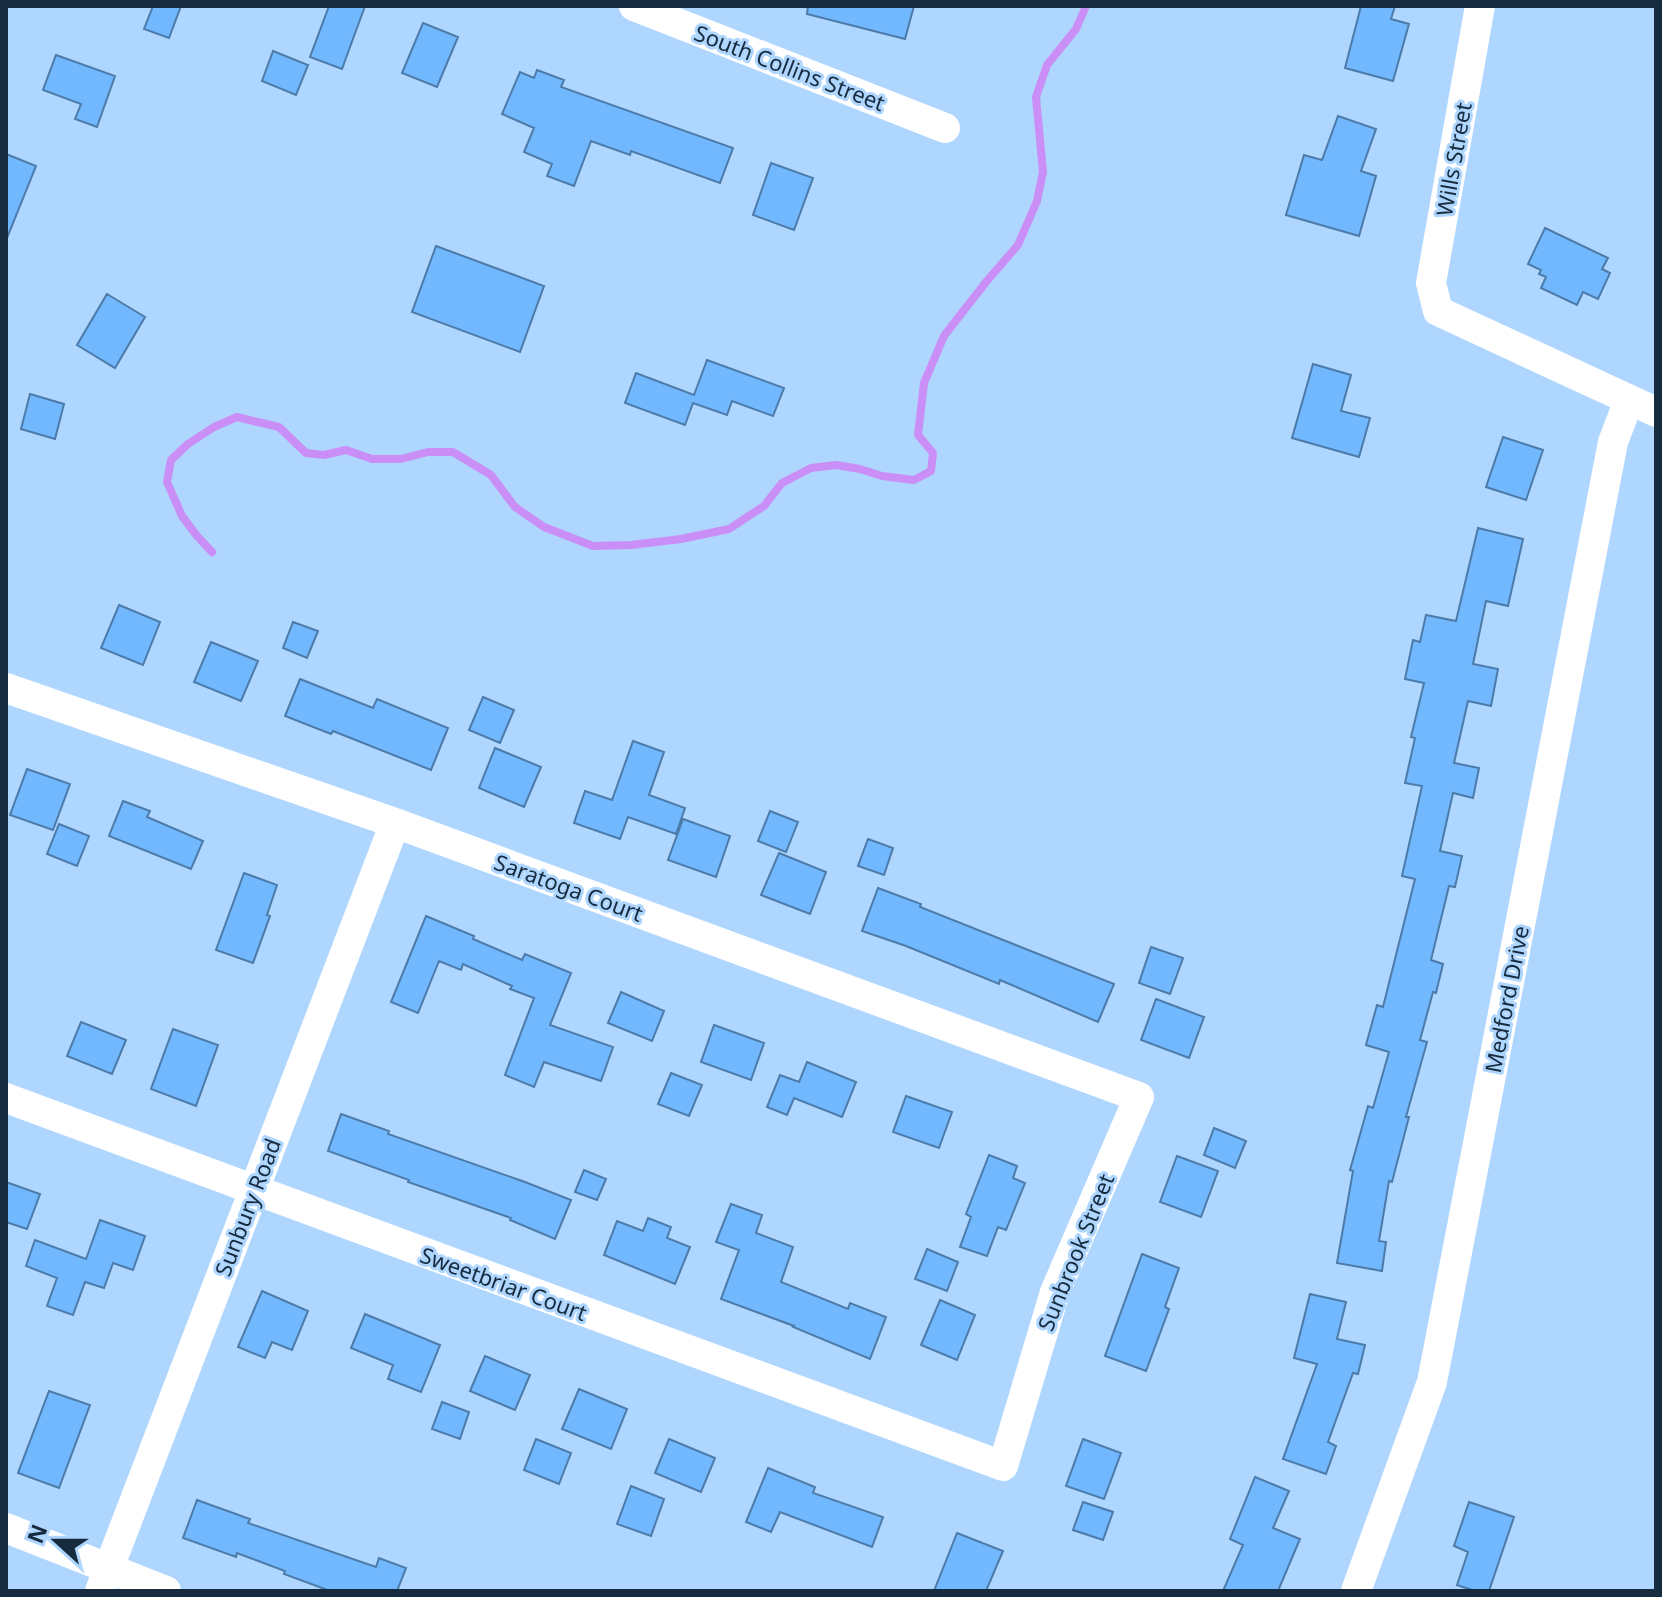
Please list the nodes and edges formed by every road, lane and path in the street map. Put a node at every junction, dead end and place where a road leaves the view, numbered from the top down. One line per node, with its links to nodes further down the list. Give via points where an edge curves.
1 (634, 6): 3 (street, South Collins Street)
2 (1480, 6): 4 (street, Wills Street, via 1431,283 1438,311)
3 (945, 128)
4 (1642, 406): 14 (street, Medford Drive, via 1613,442 1432,1382)
5 (6, 688): 6 (street, Saratoga Court)
6 (395, 823): 7 (street, Saratoga Court); 9 (street, Sunbury Road)
7 (1129, 1094): 10 (street, Sunbrook Street, via 1139,1097 1055,1292)
8 (6, 1098): 9 (street, Sweetbriar Court)
9 (253, 1190): 10 (street, Sweetbriar Court); 12 (street, Sunbury Road)
10 (1003, 1466)
11 (6, 1528): 12 (street)
12 (104, 1579): 13 (street)
13 (166, 1591)
14 (1356, 1591)

